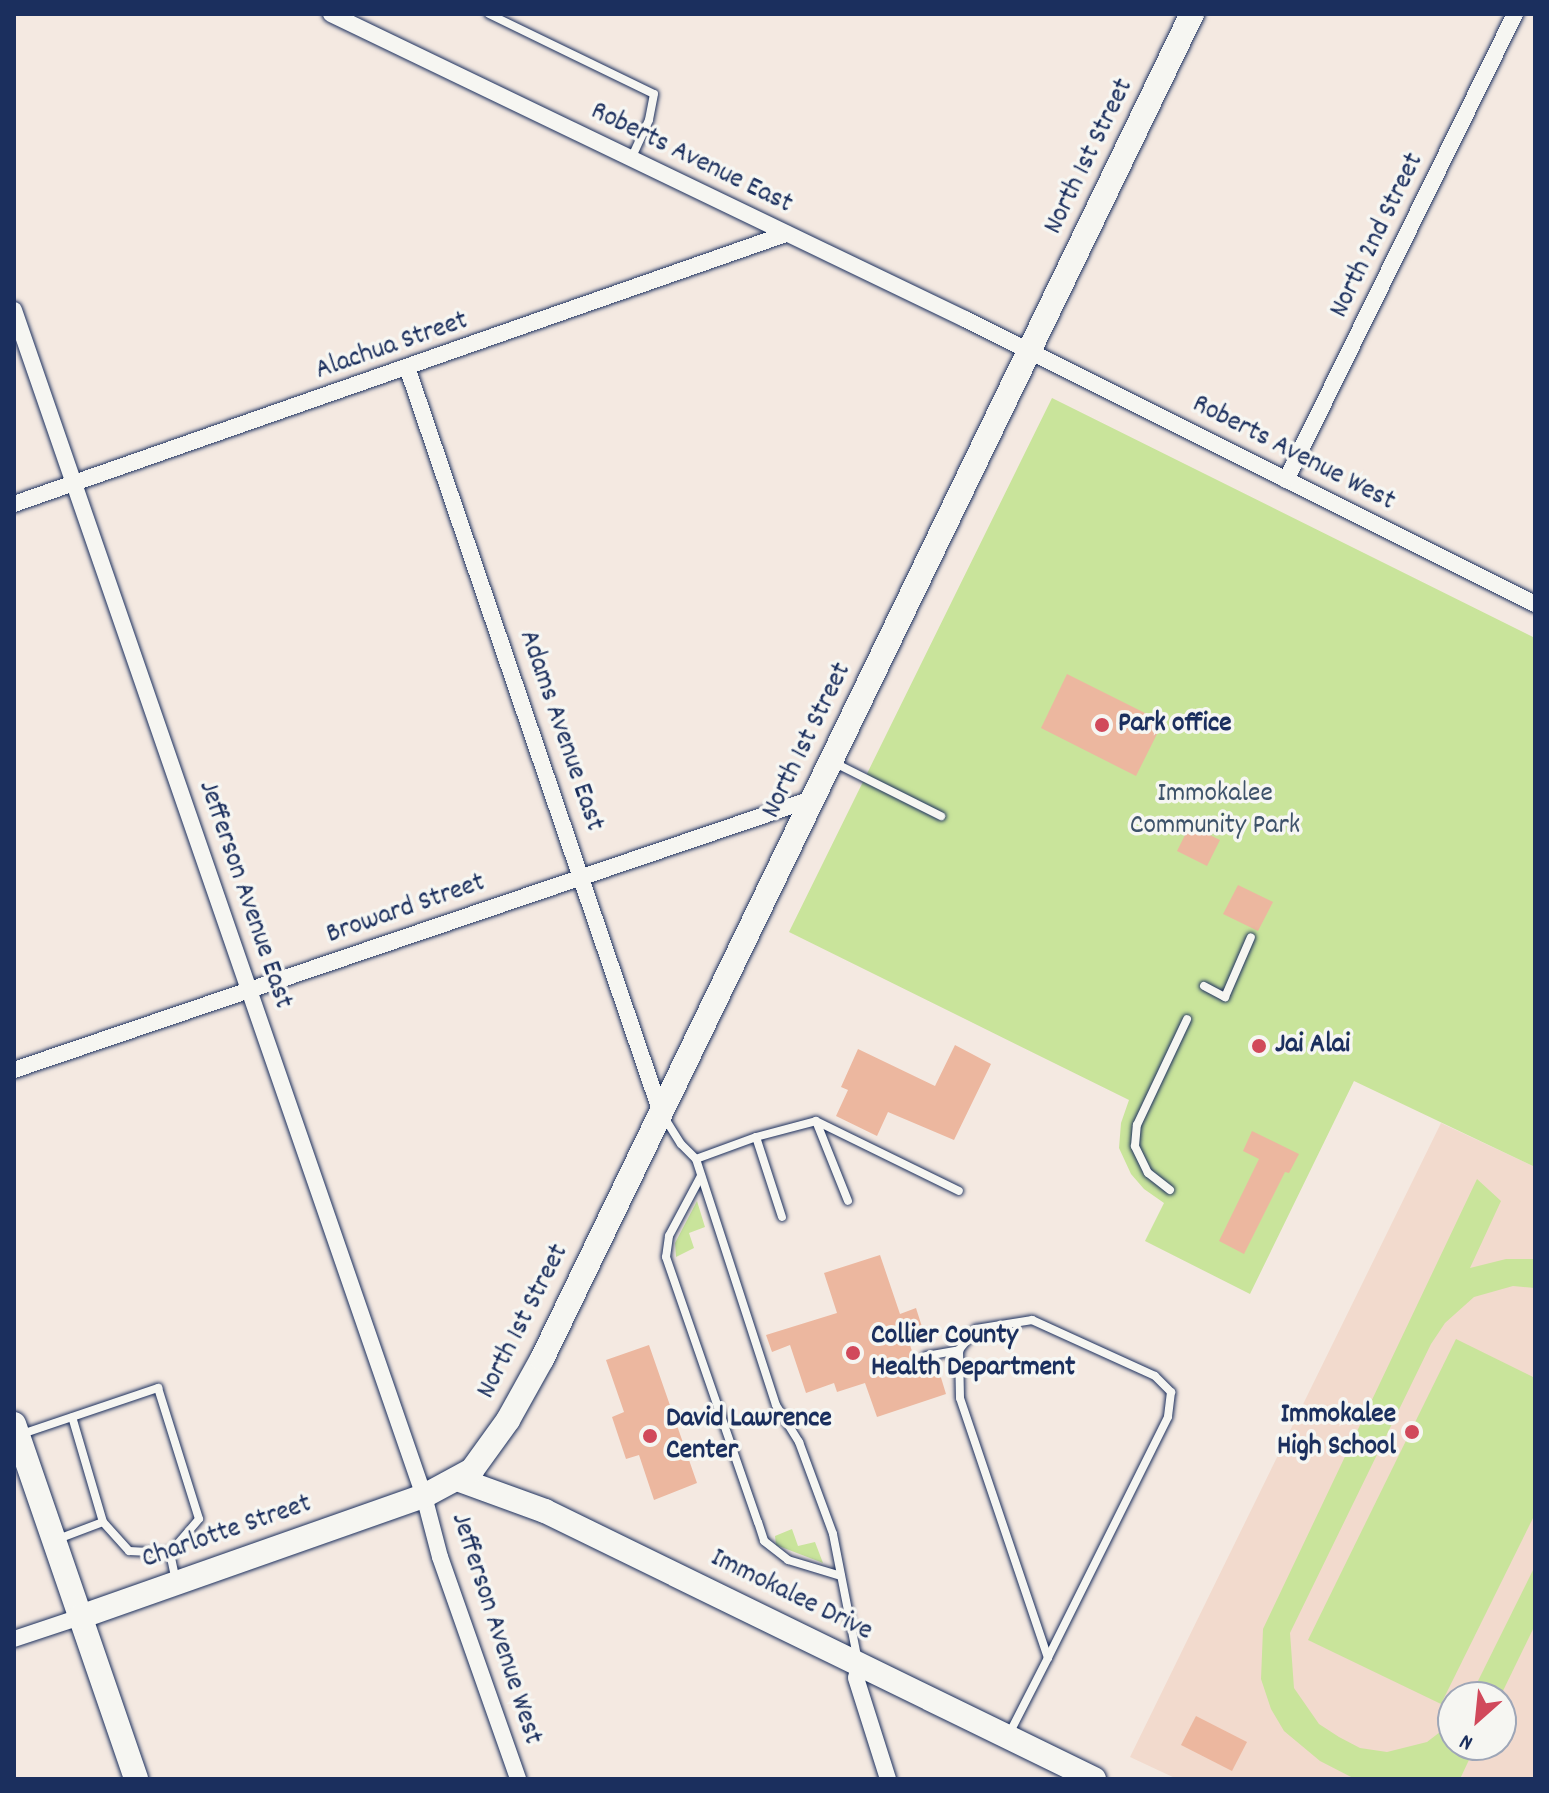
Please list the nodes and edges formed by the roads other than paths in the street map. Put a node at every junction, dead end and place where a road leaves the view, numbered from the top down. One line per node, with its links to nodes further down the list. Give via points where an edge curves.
1 (331, 14): 5 (street, Roberts Avenue East)
2 (489, 14): 5 (lane, via 654,94)
3 (1192, 14): 8 (street, North 1st Street)
4 (1515, 14): 10 (street, North 2nd Street)
5 (631, 159): 6 (street, Roberts Avenue East)
6 (786, 234): 8 (street, Roberts Avenue East); 9 (street, Alachua Street)
7 (14, 310): 11 (street, Jefferson Avenue East)
8 (1029, 351): 10 (street, Roberts Avenue West); 14 (street, North 1st Street)
9 (407, 367): 11 (street, Alachua Street); 17 (street, Adams Avenue East)
10 (1286, 480): 13 (street, Roberts Avenue West)
11 (75, 484): 12 (street, Alachua Street); 20 (street, Jefferson Avenue East)
12 (14, 504)
13 (1535, 604)
14 (832, 762): 15 (street, North 1st Street); 16 (lane)
15 (815, 798): 17 (street, Broward Street); 23 (street, North 1st Street)
16 (941, 816)
17 (583, 877): 20 (street, Broward Street); 23 (street, Adams Avenue East)
18 (1251, 937): 19 (lane, via 1225,997)
19 (1204, 986)
20 (249, 991): 22 (street, Broward Street); 37 (street, Jefferson Avenue East)
21 (1187, 1019): 28 (lane, via 1137,1125 1135,1146 1148,1173)
22 (14, 1070)
23 (661, 1113): 26 (lane); 36 (street, North 1st Street, via 542,1359 508,1420 472,1470)
24 (816, 1121): 25 (lane); 29 (lane); 30 (lane)
25 (756, 1137): 26 (lane); 31 (lane)
26 (696, 1159): 27 (lane)
27 (701, 1176): 41 (lane, via 776,1405 799,1442 833,1534); 41 (lane, via 669,1236 666,1257 764,1541 788,1560)
28 (1170, 1190)
29 (959, 1191)
30 (848, 1201)
31 (782, 1217)
32 (959, 1350): 33 (lane); 45 (lane, via 960,1398); 45 (lane, via 976,1329 1032,1320 1155,1376 1171,1392 1168,1417)
33 (926, 1356)
34 (72, 1417): 35 (lane); 38 (lane); 40 (lane, via 158,1388 199,1519)
35 (16, 1430): 39 (street)
36 (457, 1479): 37 (street, Charlotte Street); 46 (street, Immokalee Drive, via 545,1511)
37 (424, 1496): 42 (street, Charlotte Street); 49 (street, Jefferson Avenue West, via 440,1557)
38 (103, 1522): 39 (lane); 40 (lane, via 129,1551)
39 (54, 1540): 43 (street)
40 (170, 1553): 42 (lane)
41 (841, 1576): 46 (lane)
42 (176, 1582): 43 (street, Charlotte Street)
43 (80, 1617): 44 (street, Charlotte Street); 48 (street)
44 (14, 1639)
45 (1048, 1658): 47 (lane)
46 (859, 1663): 47 (street, Immokalee Drive); 50 (street, via 856,1678)
47 (1008, 1736): 51 (street, Immokalee Drive)
48 (136, 1779)
49 (518, 1779)
50 (888, 1779)
51 (1094, 1779)

